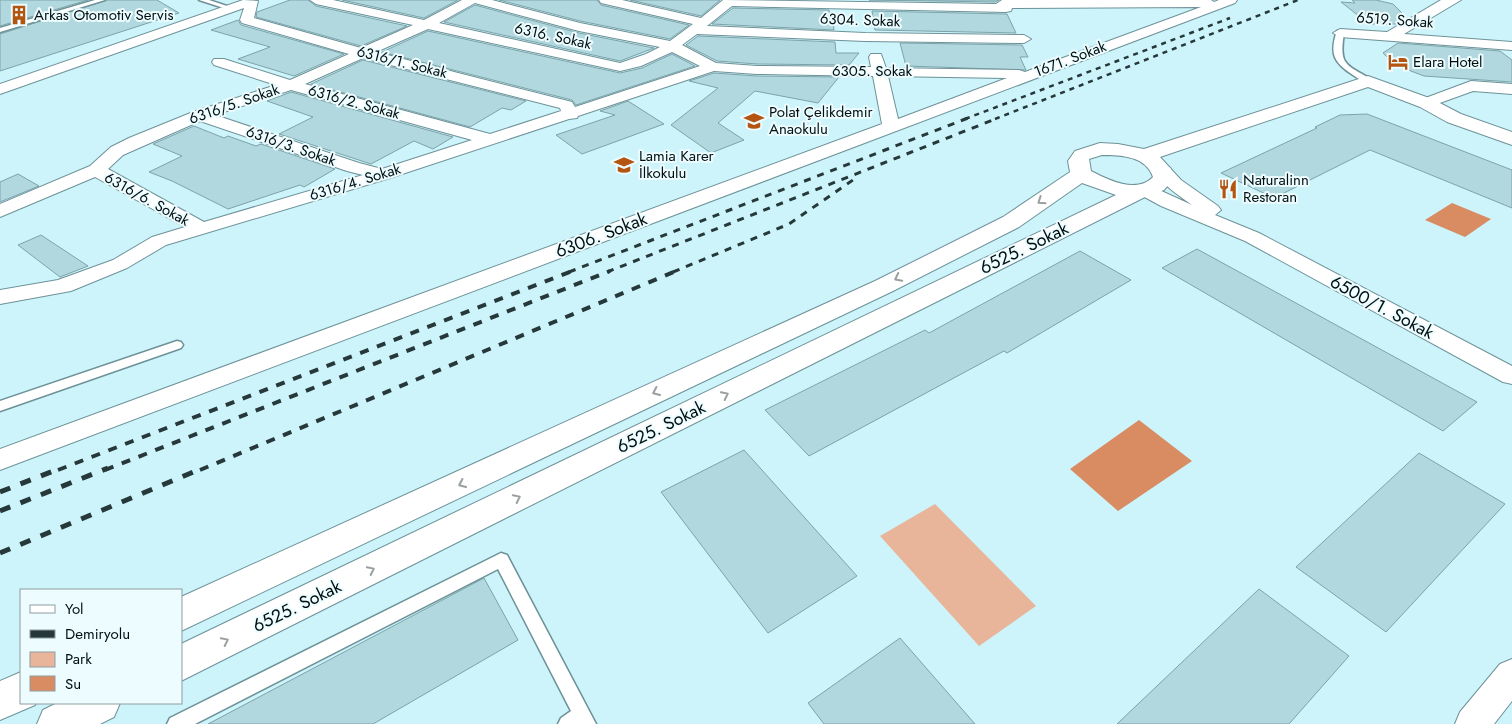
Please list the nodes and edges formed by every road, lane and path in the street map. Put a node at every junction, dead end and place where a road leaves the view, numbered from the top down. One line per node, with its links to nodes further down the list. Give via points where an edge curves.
1 (102, 0): 20 (lane)
2 (202, 0): 15 (lane)
3 (252, 0): 15 (street); 27 (street, 6316/1. Sokak, via 247,20)
4 (316, 0): 18 (street, 6316. Sokak)
5 (471, 0): 18 (street, 6316/5. Sokak)
6 (477, 0): 25 (street, via 579,27)
7 (605, 0): 17 (street, 6304. Sokak)
8 (1455, 0): 22 (street)
9 (730, 1): 12 (street); 19 (street, 6316. Sokak)
10 (1155, 1): 11 (street); 13 (street)
11 (1226, 1): 29 (street, 1671. Sokak)
12 (865, 2): 16 (street); 23 (street)
13 (1081, 2): 16 (street)
14 (688, 4): 17 (street)
15 (230, 8): 34 (street)
16 (1007, 10): 24 (street)
17 (677, 15): 19 (street, 6304. Sokak)
18 (425, 26): 25 (street, 6316. Sokak, via 620,67 652,58); 27 (street, 6316/5. Sokak)
19 (698, 26): 23 (street, 6304. Sokak); 25 (street, 6316. Sokak)
20 (0, 30)
21 (1340, 33): 22 (street, 6519. Sokak); 32 (lane, 6519. Sokak, via 1337,52 1342,65)
22 (1392, 35): 26 (street, 6519. Sokak)
23 (872, 37): 24 (street, 6304. Sokak); 31 (street)
24 (1024, 39): 29 (street)
25 (670, 46): 30 (street)
26 (1512, 46)
27 (361, 53): 33 (street, 6316/5. Sokak); 38 (street, 6316/1. Sokak, via 566,105)
28 (219, 62): 33 (street, 6316/2. Sokak)
29 (1035, 65): 31 (street, 6305. Sokak); 39 (street, 1671. Sokak)
30 (713, 67): 31 (street, 6305. Sokak); 38 (street, 6316/4. Sokak)
31 (878, 70): 40 (street)
32 (1368, 81): 36 (street); 44 (street)
33 (291, 85): 37 (street, 6316/5. Sokak); 42 (street, 6316/2. Sokak)
34 (0, 89)
35 (1512, 89): 36 (street, via 1471,86)
36 (1426, 103): 41 (street, via 1466,110); 43 (street, via 1454,118)
37 (198, 115): 45 (street, 6316/5. Sokak, via 117,151); 47 (street, 6316/3. Sokak, via 353,167)
38 (571, 115): 42 (street, 6316/4. Sokak)
39 (910, 119): 40 (street, 6306. Sokak)
40 (890, 126): 57 (street, 6306. Sokak)
41 (1512, 126)
42 (489, 139): 47 (street, 6316/4. Sokak)
43 (1512, 139)
44 (1144, 156): 46 (street); 48 (street, via 1125,150 1089,151 1078,161)
45 (96, 170): 50 (street, 6316/5. Sokak); 51 (street, 6316/6. Sokak)
46 (1163, 171): 49 (street, 6525. Sokak, via 1164,178 1160,184); 52 (street, via 1190,196)
47 (384, 174): 51 (street, 6316/4. Sokak)
48 (1081, 174): 49 (street, via 1114,189); 58 (street, 6525. Sokak, one-way to 58, via 1011,222 884,286)
49 (1143, 190): 52 (street); 59 (street, 6525. Sokak, one-way to 49)
50 (0, 211)
51 (199, 227): 53 (street, 6316/4. Sokak, via 159,241 120,264 63,286)
52 (1252, 237): 55 (street, 6500/1. Sokak)
53 (0, 297)
54 (177, 345): 56 (lane)
55 (1512, 376)
56 (0, 406)
57 (0, 460)
58 (182, 616)
59 (182, 663)
60 (1512, 675): 67 (street)
61 (20, 690): 62 (street)
62 (0, 700)
63 (98, 704): 65 (street)
64 (579, 721): 66 (lane, via 501,560)
65 (57, 724)
66 (176, 724)
67 (1472, 724)

